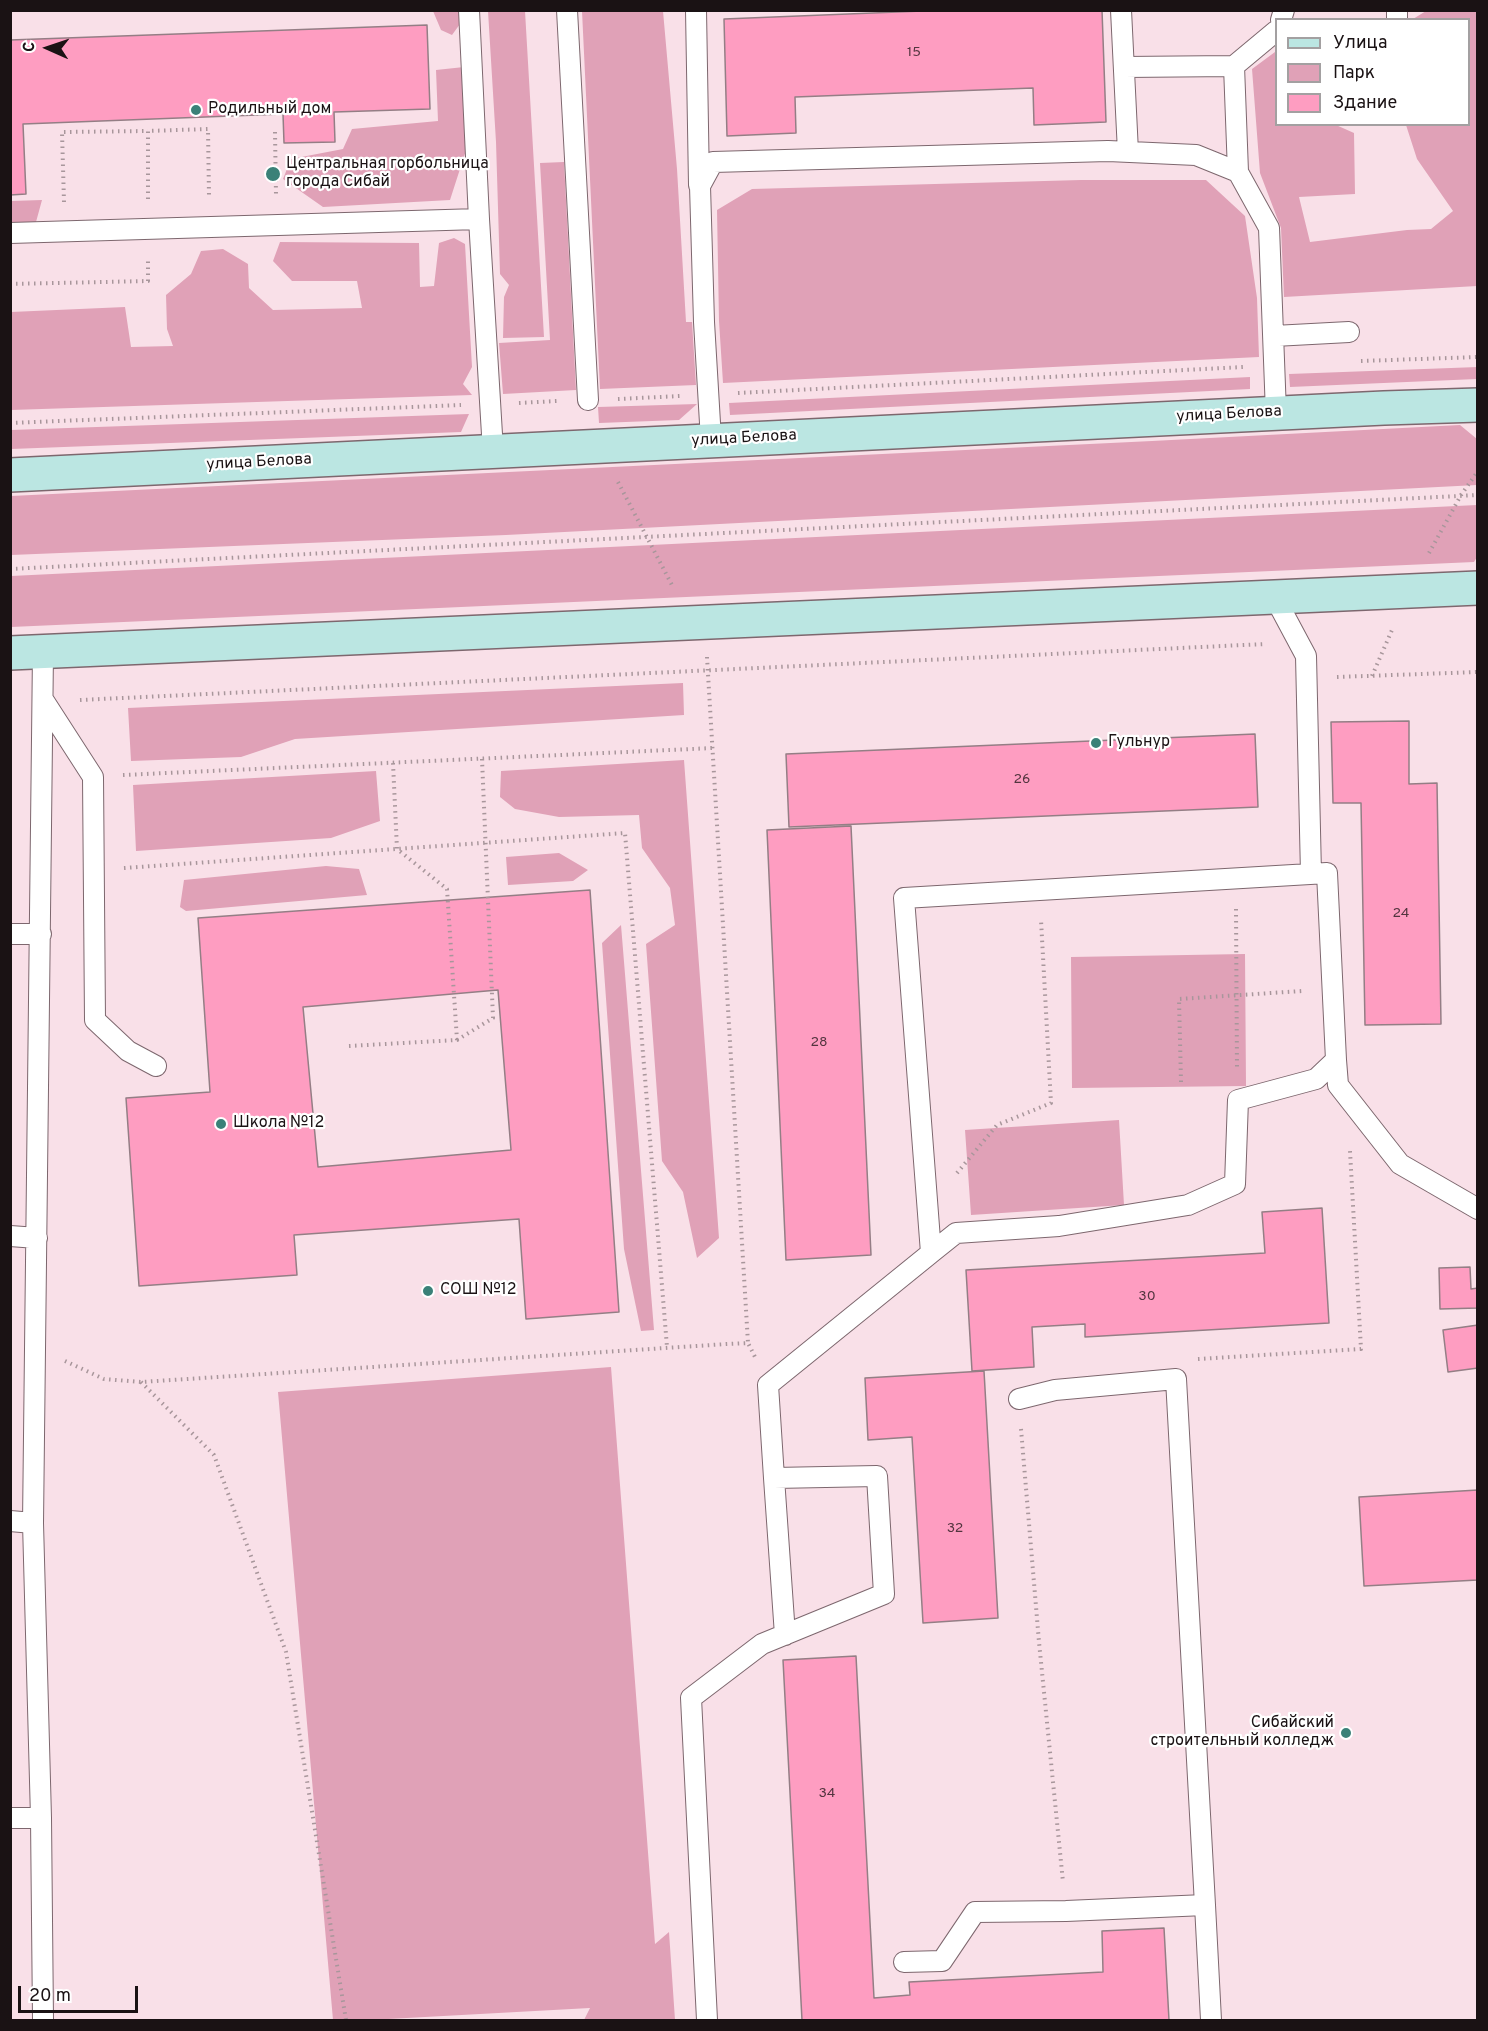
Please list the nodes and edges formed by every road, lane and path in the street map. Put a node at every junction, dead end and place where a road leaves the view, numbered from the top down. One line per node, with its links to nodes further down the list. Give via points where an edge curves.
1 (469, 10): 13 (lane)
2 (567, 10): 23 (lane)
3 (696, 10): 12 (lane)
4 (1121, 10): 7 (lane)
5 (1275, 31): 6 (lane)
6 (1234, 66): 7 (lane); 11 (lane)
7 (1124, 67): 10 (lane)
8 (148, 131): 15 (path, via 62,132)
9 (275, 132): 14 (path)
10 (1128, 152): 11 (lane, via 1196,155); 12 (lane, via 713,162)
11 (1238, 172): 18 (lane, via 1269,228)
12 (699, 186): 22 (lane)
13 (479, 219): 14 (lane); 24 (lane)
14 (277, 225): 15 (lane)
15 (65, 231): 16 (lane)
16 (10, 232)
17 (1348, 332): 18 (lane)
18 (1274, 336): 21 (lane)
19 (1478, 357): 20 (path)
20 (1349, 362)
21 (1275, 366): 22 (path); 26 (lane)
22 (709, 395): 23 (path); 28 (lane)
23 (588, 400): 24 (path)
24 (491, 404): 27 (path); 29 (lane)
25 (1478, 405): 26 (main road, улица Белова)
26 (1276, 413): 28 (main road, улица Белова)
27 (10, 423)
28 (711, 440): 29 (main road, улица Белова)
29 (493, 451): 30 (main road, улица Белова)
30 (10, 475)
31 (1478, 495): 32 (path)
32 (646, 538): 33 (path); 36 (path, via 677,593)
33 (10, 570)
34 (1478, 588): 35 (main road)
35 (1275, 598): 36 (main road); 37 (lane)
36 (704, 623): 38 (main road); 40 (path)
37 (1299, 643): 40 (path); 42 (lane, via 1306,656)
38 (43, 652): 39 (main road); 43 (lane)
39 (10, 654)
40 (708, 671): 43 (path); 44 (path)
41 (1478, 672): 42 (path)
42 (1306, 678): 51 (lane)
43 (44, 701): 47 (lane); 55 (lane)
44 (713, 748): 45 (path); 69 (path)
45 (482, 759): 46 (path); 48 (path)
46 (393, 763): 47 (path); 49 (path)
47 (93, 777): 50 (lane)
48 (487, 843): 49 (path); 58 (path, via 493,1018); 71 (path, via 625,833)
49 (397, 849): 50 (path); 58 (path, via 447,889)
50 (94, 871): 61 (lane, via 95,1020 128,1051)
51 (1311, 874): 52 (lane); 56 (lane, via 1327,873)
52 (1235, 878): 53 (lane); 57 (path)
53 (1040, 890): 64 (path, via 1051,1103 997,1125); 64 (lane, via 904,898)
54 (10, 934): 55 (lane)
55 (41, 934): 67 (lane)
56 (1333, 988): 57 (path); 60 (lane)
57 (1236, 996): 62 (path, via 1179,999); 63 (path)
58 (457, 1040): 59 (path)
59 (349, 1046)
60 (1336, 1060): 63 (lane, via 1316,1079); 65 (lane, via 1338,1085 1400,1164)
61 (156, 1066)
62 (1181, 1082)
63 (1238, 1100): 68 (lane, via 1235,1184 1188,1205 1059,1226 956,1233)
64 (928, 1208): 68 (lane)
65 (1478, 1209)
66 (10, 1236): 67 (lane)
67 (37, 1238): 70 (lane)
68 (931, 1253): 73 (lane)
69 (748, 1343): 71 (path); 73 (path)
70 (35, 1347): 72 (path, via 104,1379); 77 (lane)
71 (667, 1347): 72 (path)
72 (141, 1382): 84 (path, via 214,1455 286,1652)
73 (768, 1385): 75 (lane)
74 (1019, 1399): 81 (lane, via 1055,1390 1176,1379)
75 (774, 1478): 78 (lane); 78 (lane, via 877,1476 884,1594)
76 (10, 1521): 77 (lane)
77 (33, 1523): 80 (lane)
78 (785, 1635): 85 (lane, via 762,1644 691,1698)
79 (10, 1818): 80 (lane)
80 (41, 1818): 83 (lane)
81 (1205, 1905): 82 (lane, via 975,1912 942,1961); 86 (lane)
82 (904, 1962)
83 (42, 2020)
84 (346, 2020)
85 (707, 2020)
86 (1211, 2020)

